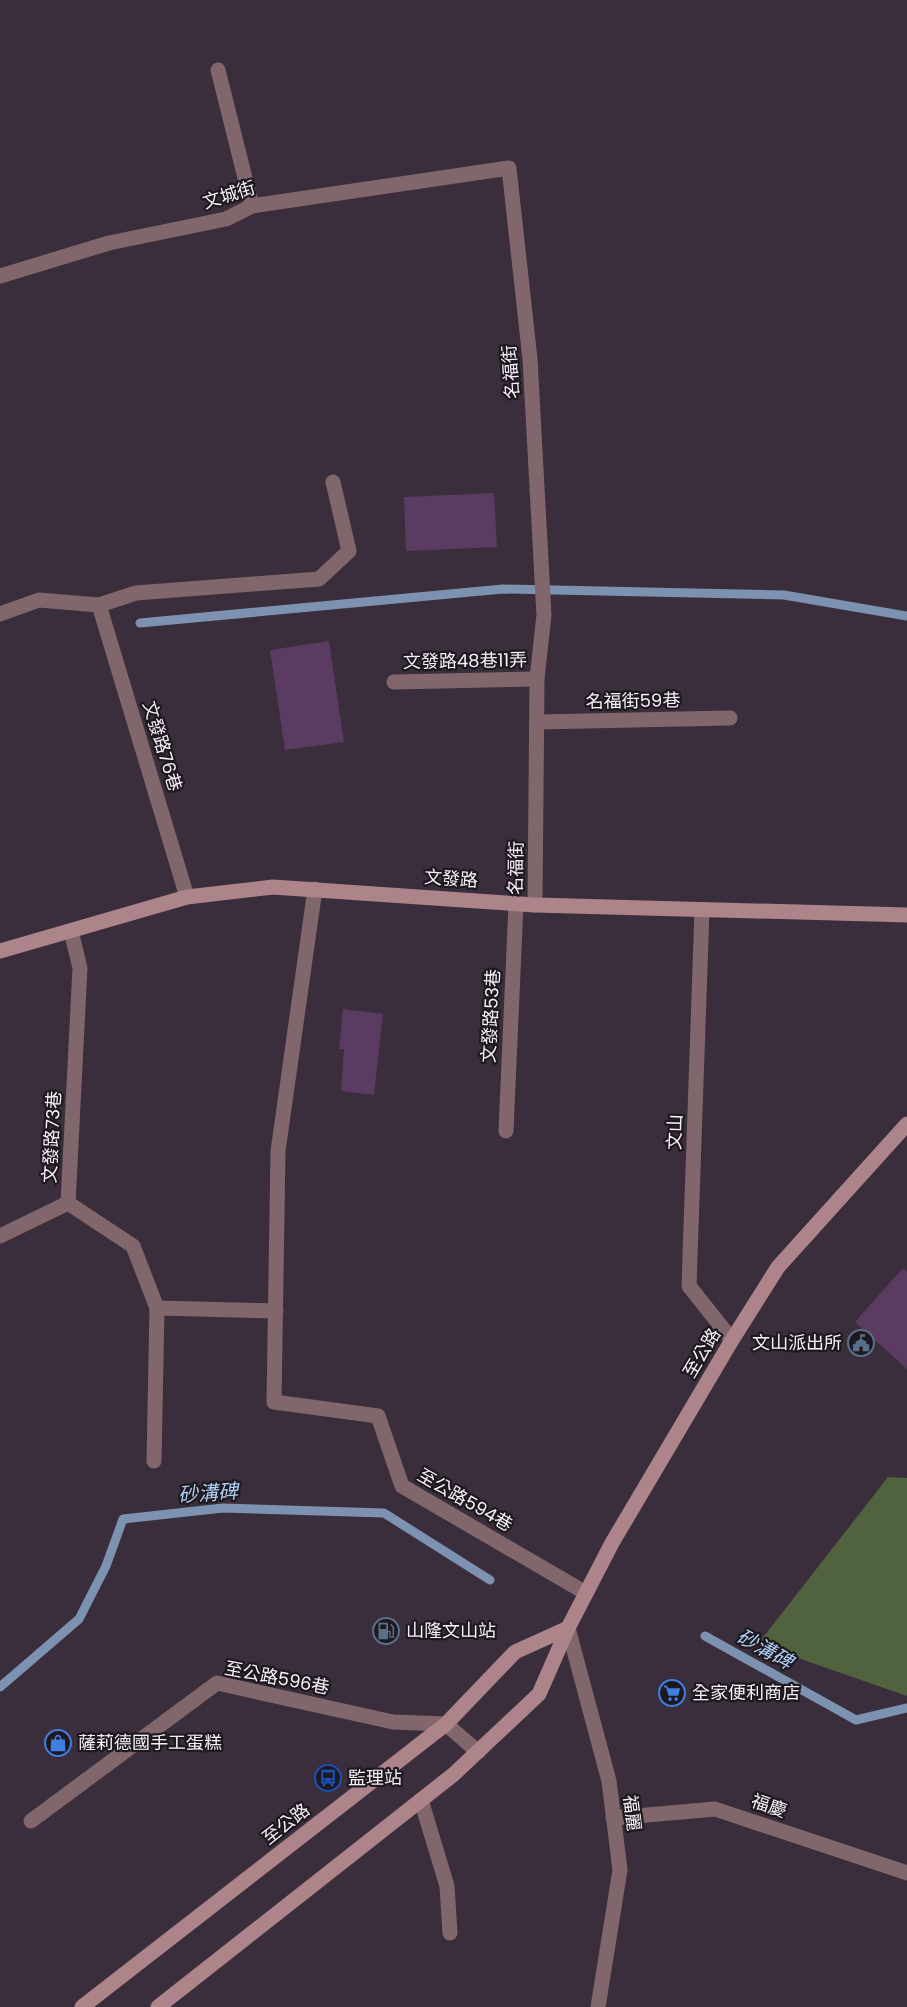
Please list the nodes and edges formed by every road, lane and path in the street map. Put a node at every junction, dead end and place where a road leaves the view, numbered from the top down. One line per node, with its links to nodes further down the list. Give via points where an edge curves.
1 (218, 70): 3 (street)
2 (509, 168): 3 (street, 文城街); 8 (street, 名福街, via 530,359 544,615)
3 (252, 206): 4 (street, 文城街, via 226,219 110,243)
4 (0, 276)
5 (333, 482): 6 (street, via 349,551 319,579 136,593)
6 (99, 605): 7 (street, via 39,600); 13 (street, 文發路76巷)
7 (0, 614)
8 (537, 679): 9 (street, 文發路48巷11弄); 11 (street, 名福街)
9 (394, 682)
10 (729, 718): 11 (street, 名福街59巷)
11 (537, 722): 15 (street, 名福街)
12 (315, 889): 13 (street, 文發路, via 273,887); 14 (street, 文發路); 25 (street, via 278,1150)
13 (187, 897): 18 (street, 文發路)
14 (516, 904): 15 (street, 文發路); 21 (street, 文發路53巷)
15 (535, 905): 16 (street, 文發路)
16 (702, 910): 17 (street, 文發路); 26 (street, 文山, via 689,1286)
17 (907, 915)
18 (71, 931): 19 (street, 文發路); 22 (street, 文發路73巷, via 80,968)
19 (0, 951)
20 (907, 1124): 26 (street, 至公路, via 778,1267)
21 (506, 1131)
22 (68, 1203): 23 (street); 24 (street, 文發路73巷, via 133,1246)
23 (0, 1236)
24 (157, 1308): 25 (street); 27 (street)
25 (276, 1311): 28 (street, 至公路594巷, via 274,1402 378,1416 402,1486)
26 (732, 1340): 28 (street, 至公路)
27 (154, 1461)
28 (586, 1593): 29 (street, 至公路)
29 (568, 1628): 30 (street, 至公路, via 515,1652); 31 (street, 至公路, via 539,1694); 33 (street, 福麗, via 609,1781)
30 (446, 1724): 31 (street); 34 (street, 至公路596巷, via 393,1722 217,1683); 37 (street, 至公路)
31 (478, 1752): 32 (street, 至公路)
32 (421, 1800): 36 (street, via 447,1886); 38 (street, 至公路)
33 (613, 1818): 35 (street, 福慶, via 715,1809); 39 (street, 福麗, via 620,1870)
34 (31, 1821)
35 (907, 1873)
36 (450, 1933)
37 (82, 2007)
38 (158, 2007)
39 (598, 2007)

